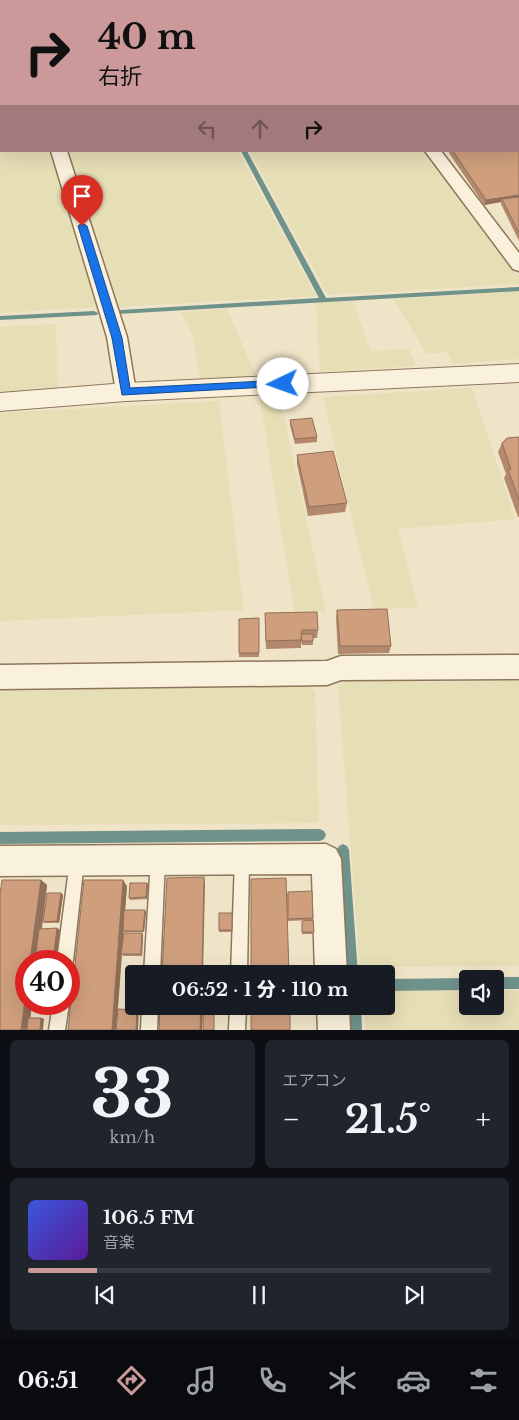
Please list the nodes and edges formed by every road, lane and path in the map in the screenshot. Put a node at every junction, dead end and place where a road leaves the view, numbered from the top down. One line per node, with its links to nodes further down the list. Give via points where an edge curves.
1 (59, 152): 5 (street, via 117,338)
2 (434, 152): 3 (street)
3 (519, 265)
4 (519, 373): 5 (street)
5 (126, 392): 6 (street)
6 (0, 402)
7 (519, 667): 8 (street)
8 (0, 677)
9 (158, 860): 10 (street); 12 (street); 14 (lane)
10 (242, 860): 15 (lane); 16 (street, via 326,859)
11 (0, 861): 12 (street)
12 (77, 861): 13 (lane)
13 (66, 950)
14 (152, 965)
15 (239, 965)
16 (331, 965)
17 (59, 1015): 21 (lane)
18 (150, 1015): 22 (lane)
19 (238, 1015): 23 (lane)
20 (333, 1015): 24 (street)
21 (58, 1030)
22 (149, 1030)
23 (237, 1030)
24 (334, 1030)

